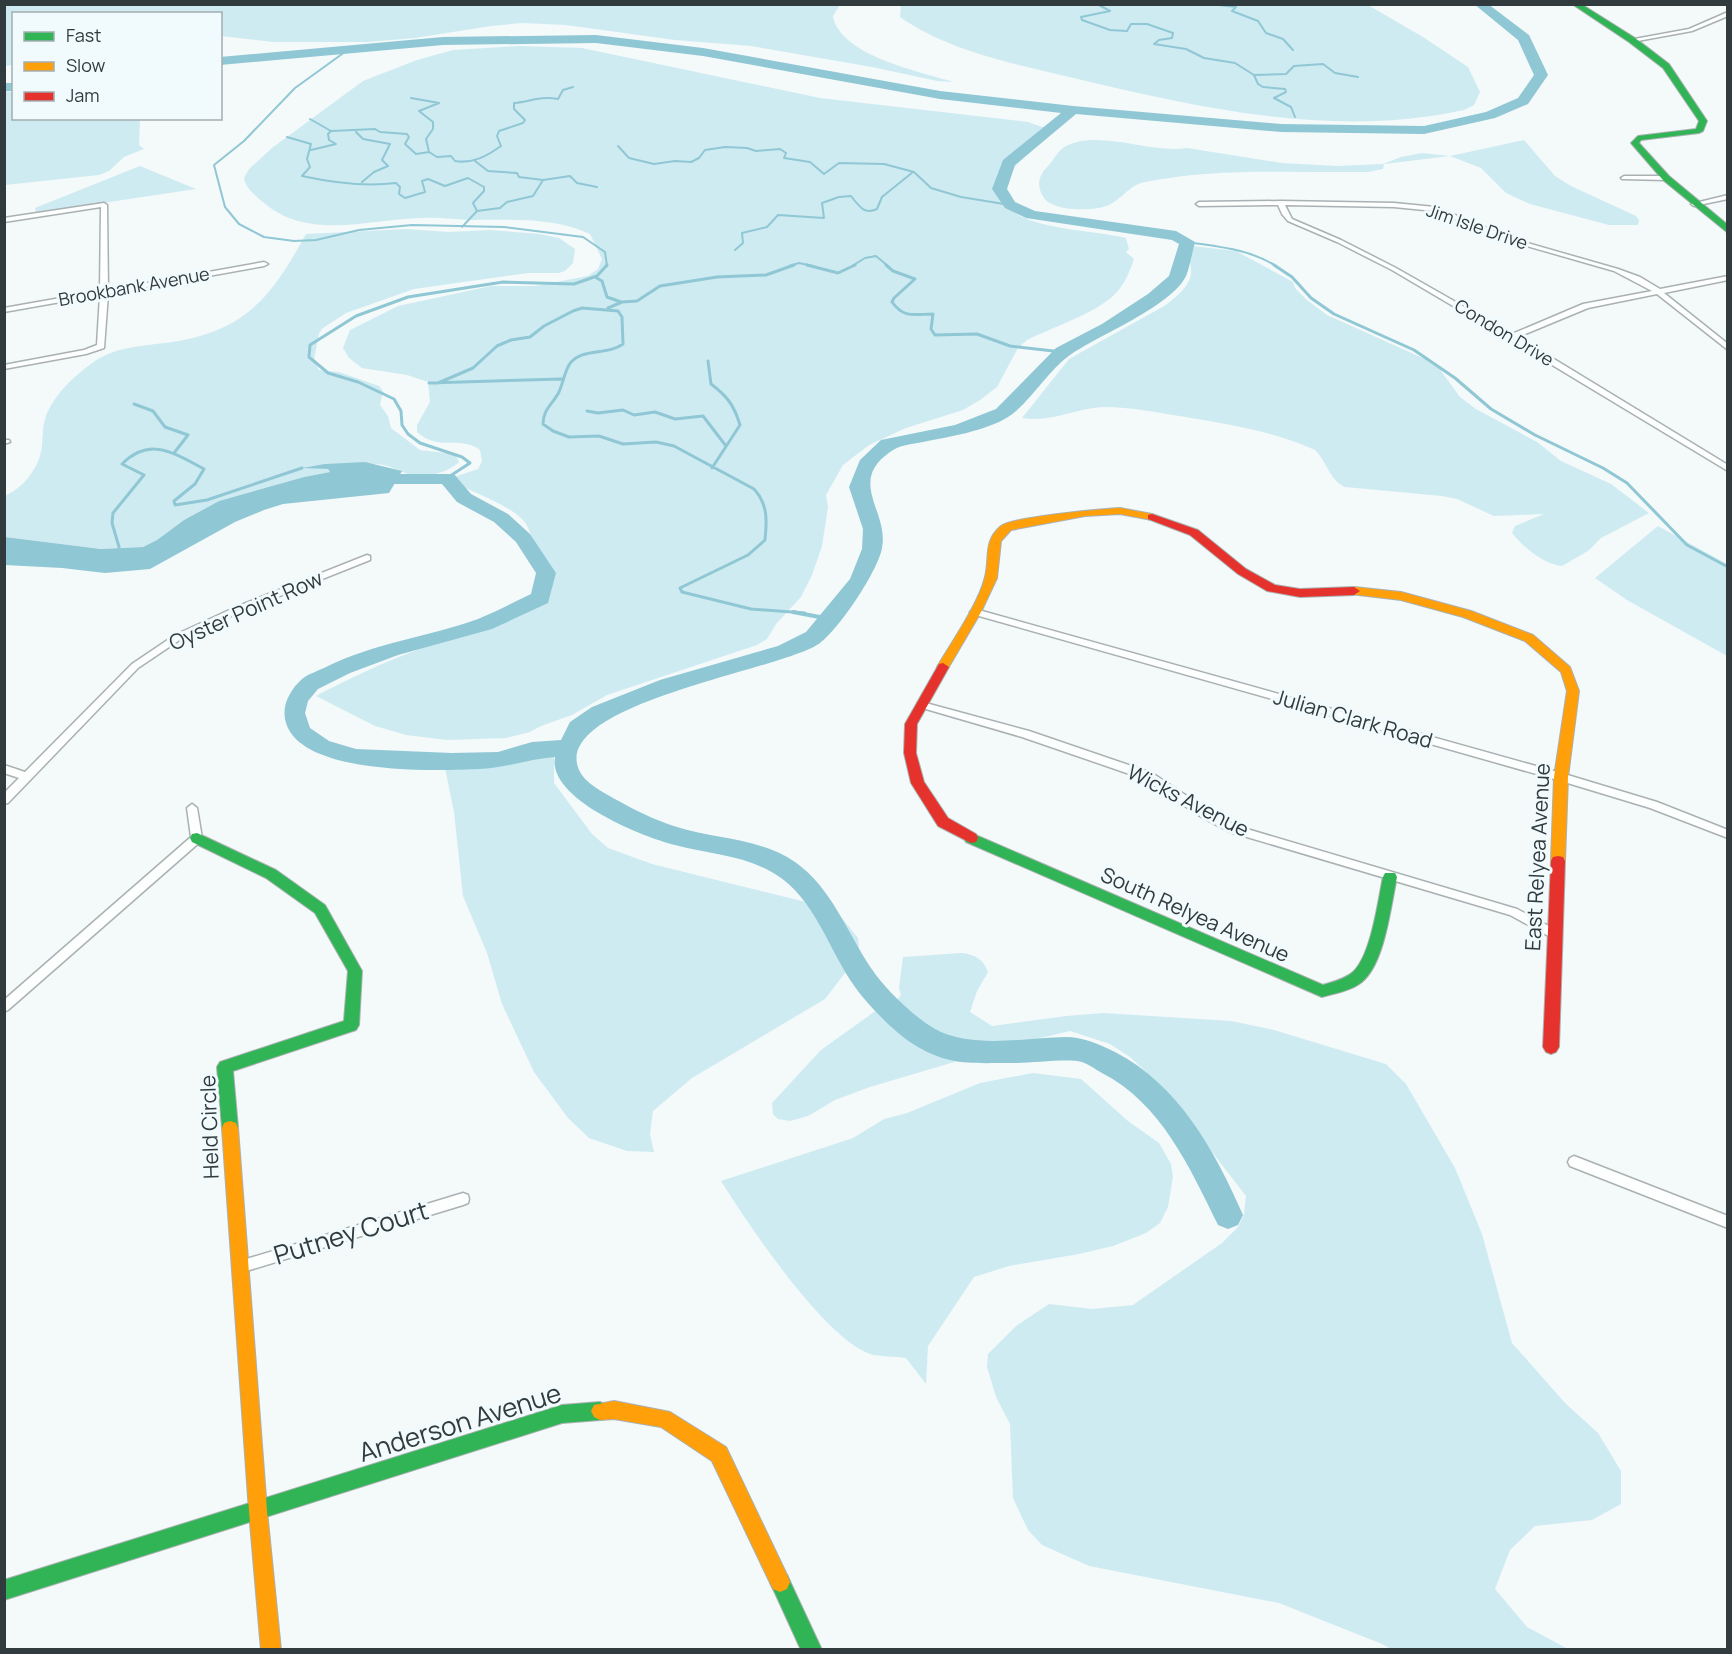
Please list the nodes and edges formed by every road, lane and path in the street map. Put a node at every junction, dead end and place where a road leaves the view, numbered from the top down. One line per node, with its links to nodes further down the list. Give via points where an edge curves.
1 (1575, 4): 3 (street)
2 (1728, 14): 3 (street, via 1690,30)
3 (1632, 40): 5 (street, via 1666,66 1703,121 1700,131 1638,138 1635,143)
4 (1624, 178): 5 (street)
5 (1666, 178): 9 (street)
6 (1728, 197): 9 (street)
7 (1281, 203): 8 (street, Jim Isle Drive); 14 (street, Jim Isle Drive, via 1435,209 1515,241 1616,270); 17 (street, Condon Drive, via 1290,220 1394,269)
8 (1199, 204)
9 (1694, 204): 11 (street)
10 (4, 220): 15 (street, via 104,205)
11 (1728, 230)
12 (264, 264): 15 (street, Brookbank Avenue)
13 (1728, 279): 14 (street)
14 (1658, 291): 17 (street, via 1586,306); 18 (street, Jim Isle Drive)
15 (104, 292): 16 (street, Brookbank Avenue); 19 (street, via 101,346)
16 (4, 310)
17 (1512, 337): 20 (street, Condon Drive)
18 (1728, 348)
19 (4, 368)
20 (1728, 469)
21 (367, 558): 25 (street, Oyster Point Row, via 178,637 135,666)
22 (975, 612): 23 (street); 26 (street, Julian Clark Road); 26 (street, East Relyea Avenue, via 991,578 995,540 1007,527 1120,511 1171,522 1197,535 1272,590 1360,591 1401,596 1467,614 1529,638 1566,670 1573,691)
23 (922, 705): 31 (street, Wicks Avenue, via 1025,734 1148,776 1234,829); 31 (street, South Relyea Avenue, via 911,724 910,753 918,783 943,822 975,840 1304,986 1322,991 1344,985 1362,974 1372,951)
24 (4, 769): 25 (street)
25 (27, 777): 27 (street, Oyster Point Row)
26 (1561, 777): 29 (street, Julian Clark Road, via 1653,805); 32 (street, East Relyea Avenue)
27 (4, 800)
28 (192, 808): 30 (street)
29 (1728, 834)
30 (197, 838): 33 (street); 38 (street, Held Circle, via 271,874 320,909 355,971 351,1026 225,1066)
31 (1390, 877): 32 (street, Wicks Avenue, via 1513,912)
32 (1554, 934): 34 (street, East Relyea Avenue)
33 (4, 1007)
34 (1551, 1047)
35 (1574, 1162): 37 (street)
36 (463, 1199): 38 (street, Putney Court)
37 (1728, 1222)
38 (240, 1267): 39 (street, Held Circle)
39 (258, 1511): 40 (street, Anderson Avenue); 41 (street, Held Circle); 42 (street, Anderson Avenue, via 562,1414 614,1410 664,1418 719,1454)
40 (4, 1590)
41 (272, 1650)
42 (812, 1650)

